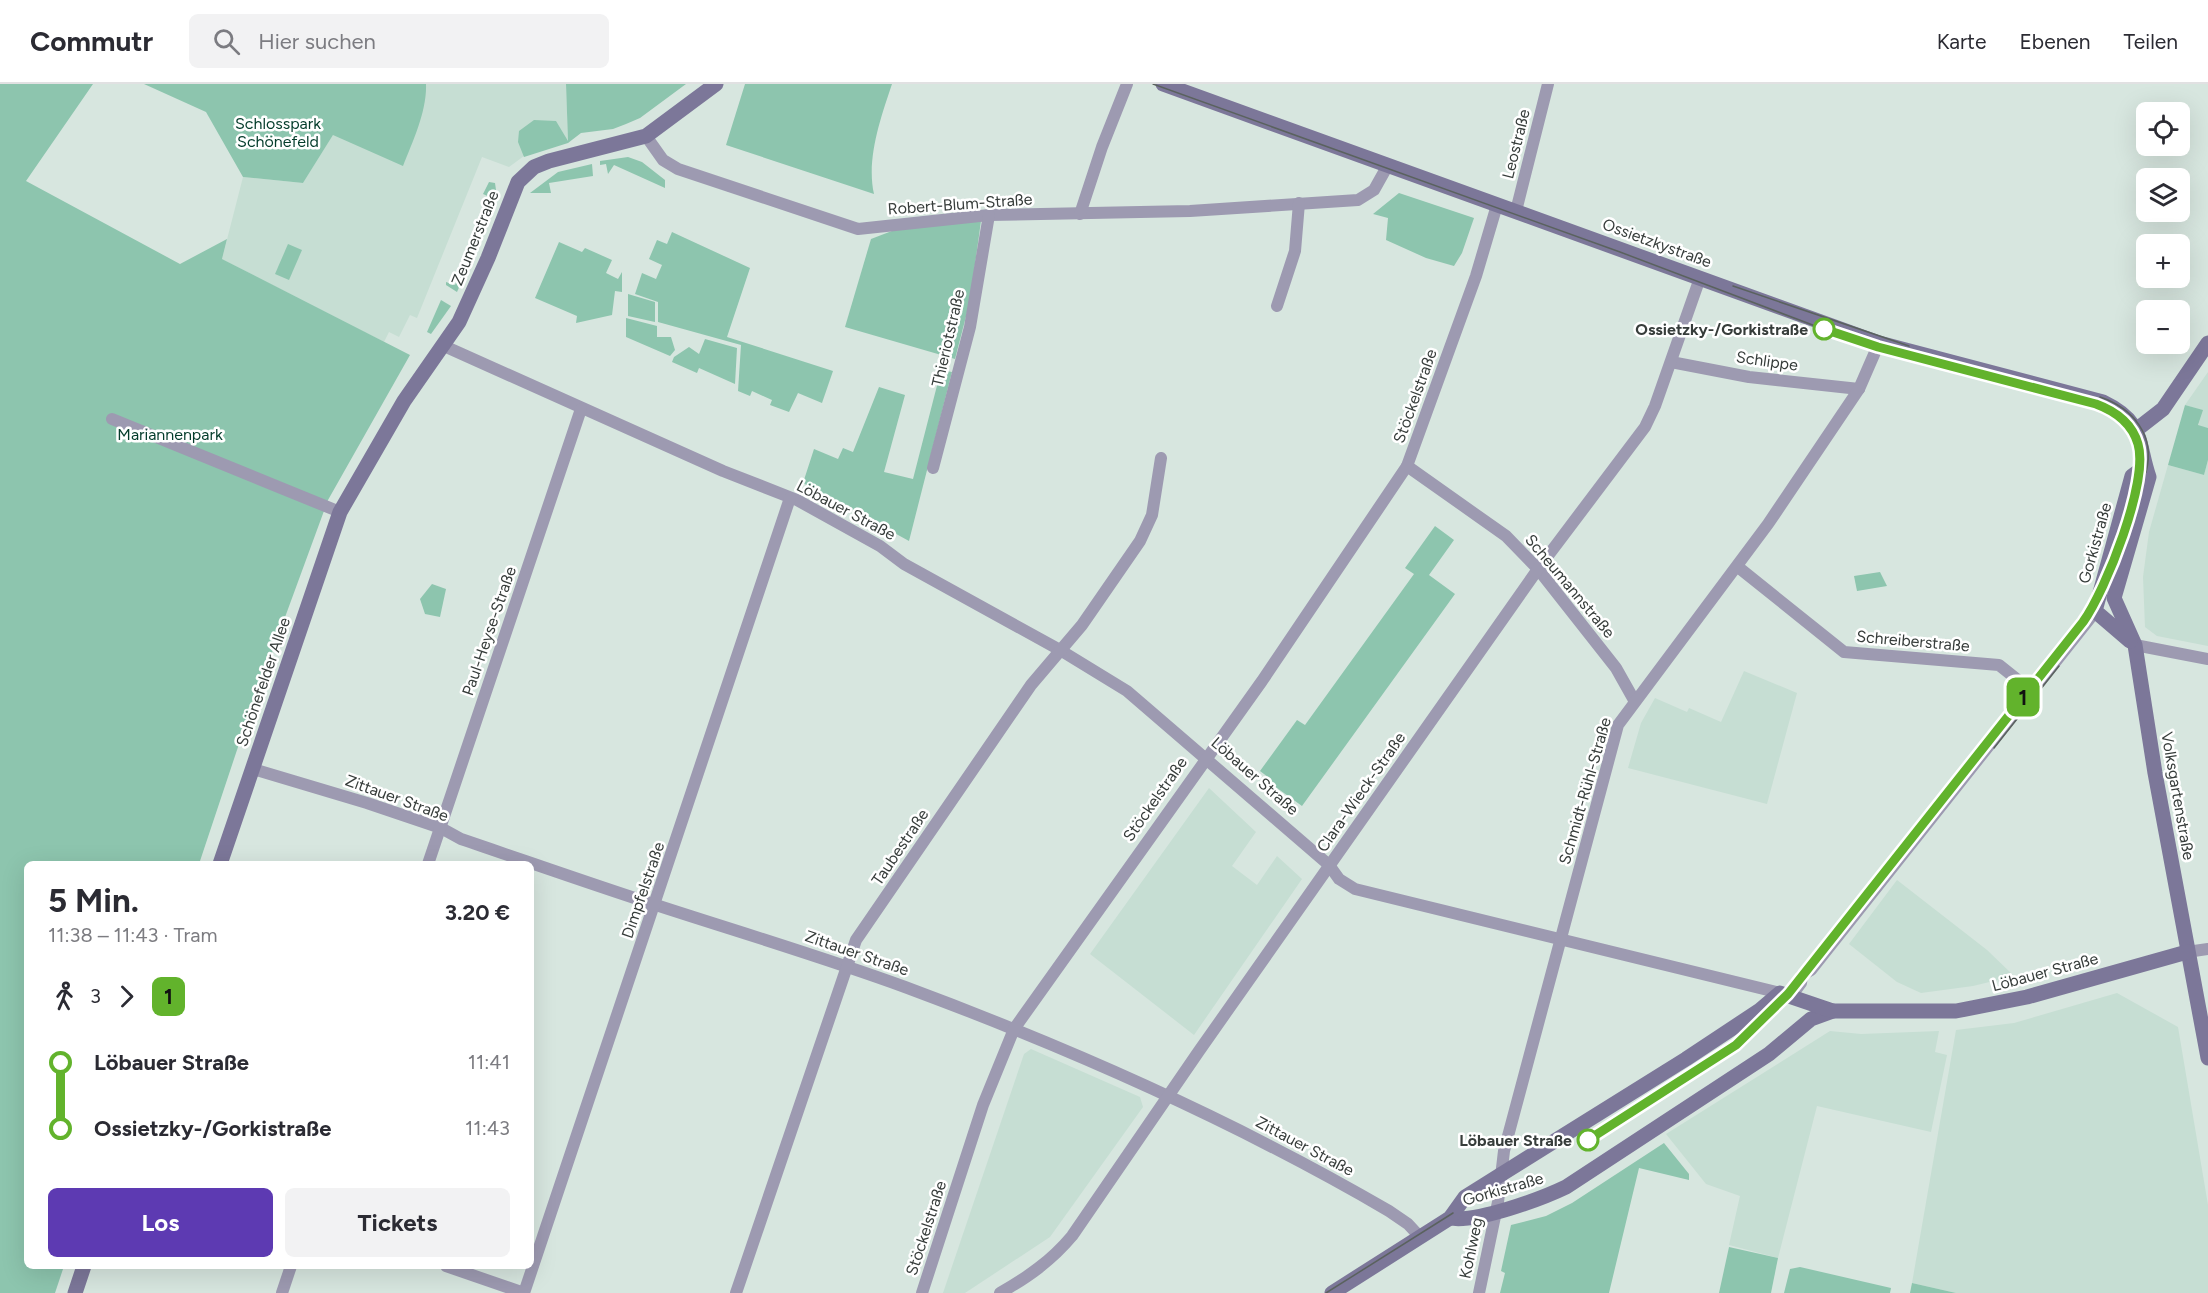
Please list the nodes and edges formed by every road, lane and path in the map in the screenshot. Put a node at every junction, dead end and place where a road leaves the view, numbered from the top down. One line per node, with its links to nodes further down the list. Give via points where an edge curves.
1 (716, 84): 5 (main road, Zeumerstraße)
2 (1127, 84): 10 (street)
3 (1163, 84): 6 (main road, Ossietzkystraße)
4 (1548, 84): 9 (street, Leostraße)
5 (646, 136): 11 (street, Robert-Blum-Straße, via 663,160 678,169 858,229); 16 (main road, Zeumerstraße, via 549,161 534,167 518,182 480,278)
6 (1388, 165): 7 (street, Robert-Blum-Straße, via 1374,190 1358,200); 8 (main road, Ossietzkystraße)
7 (1299, 203): 10 (street, Robert-Blum-Straße); 13 (street, via 1295,251)
8 (1497, 205): 9 (main road, Ossietzkystraße); 23 (street, Stöckelstraße, via 1476,276)
9 (1516, 211): 12 (main road, Ossietzkystraße)
10 (1080, 214): 11 (street, Robert-Blum-Straße)
11 (989, 215): 24 (street, Thieriotstraße, via 970,327)
12 (1700, 278): 14 (main road, Ossietzkystraße); 17 (street, Clara-Wieck-Straße)
13 (1276, 306)
14 (1879, 343): 18 (street, Schmidt-Rühl-Straße); 21 (main road, Ossietzkystraße, via 2103,402 2119,410)
15 (2208, 344): 21 (main road, via 2163,409)
16 (444, 346): 19 (street, Löbauer Straße); 27 (main road, Schönefelder Allee, via 404,400)
17 (1671, 362): 18 (street, Schlippe, via 1749,377); 29 (street, Clara-Wieck-Straße, via 1645,427)
18 (1859, 388): 28 (street, Schmidt-Rühl-Straße)
19 (581, 409): 26 (street, Löbauer Straße); 39 (street, Paul-Heyse-Straße)
20 (112, 419): 27 (street)
21 (2136, 430): 25 (main road, Gorkistraße, via 2144,453)
22 (1161, 458): 33 (street, Taubestraße, via 1152,515 1140,541)
23 (1407, 466): 29 (street, Scheumannstraße, via 1506,536); 37 (street, Stöckelstraße, via 1295,633)
24 (933, 468)
25 (2143, 468): 30 (main road, Gorkistraße, via 2148,479); 31 (main road, Gorkistraße, via 2132,476)
26 (790, 498): 33 (street, Löbauer Straße, via 853,530 904,564); 45 (street, Dimpfelstraße)
27 (340, 512): 38 (main road, Schönefelder Allee)
28 (1738, 567): 35 (street, Schreiberstraße, via 1844,652 1999,665); 36 (street, Schmidt-Rühl-Straße, via 1667,663)
29 (1538, 569): 36 (street, Scheumannstraße, via 1616,668); 44 (street, Clara-Wieck-Straße)
30 (2115, 594): 32 (main road, Volksgartenstraße)
31 (2095, 612): 32 (main road); 35 (street, Gorkistraße)
32 (2135, 645): 34 (street); 48 (main road, Volksgartenstraße)
33 (1060, 650): 37 (street, Löbauer Straße, via 1126,691); 49 (street, Taubestraße, via 1031,685 863,929)
34 (2208, 659)
35 (2033, 692): 50 (street, Gorkistraße, via 1811,970 1802,975 1801,983)
36 (1634, 700): 46 (street, Schmidt-Rühl-Straße, via 1615,734)
37 (1206, 756): 44 (street, Löbauer Straße); 52 (street, Stöckelstraße)
38 (253, 769): 39 (street, Zittauer Straße); 40 (main road, Schönefelder Allee)
39 (441, 828): 41 (street, Paul-Heyse-Straße); 42 (street, Zittauer Straße)
40 (221, 861)
41 (429, 861)
42 (526, 861)
43 (534, 864): 45 (street, Zittauer Straße)
44 (1329, 865): 46 (street, Löbauer Straße, via 1339,879 1355,889); 54 (street, Clara-Wieck-Straße)
45 (655, 905): 49 (street, Zittauer Straße); 59 (street, Dimpfelstraße)
46 (1560, 939): 50 (street, Löbauer Straße); 55 (street, Schmidt-Rühl-Straße)
47 (2208, 949): 48 (street, Löbauer Straße)
48 (2187, 952): 51 (main road, Löbauer Straße, via 2027,997 1965,1009); 53 (main road, Volksgartenstraße)
49 (846, 966): 52 (street, Zittauer Straße); 67 (street, Taubestraße)
50 (1786, 994): 51 (main road, Löbauer Straße); 55 (main road, Gorkistraße)
51 (1833, 1011): 56 (main road, Gorkistraße, via 1811,1019 1769,1054 1566,1188)
52 (1014, 1029): 54 (street, Zittauer Straße); 68 (street, Stöckelstraße, via 983,1105)
53 (2208, 1058)
54 (1169, 1095): 58 (street, Zittauer Straße, via 1314,1168 1389,1211); 69 (street, Clara-Wieck-Straße, via 1056,1255)
55 (1500, 1175): 56 (street, Kohlweg); 57 (main road, Gorkistraße, via 1465,1197)
56 (1496, 1210): 57 (main road, Gorkistraße, via 1465,1219); 71 (street, Kohlweg)
57 (1450, 1218): 58 (main road, Gorkistraße)
58 (1420, 1237): 70 (main road, Gorkistraße)
59 (534, 1263)
60 (83, 1269): 64 (main road)
61 (290, 1269): 65 (street)
62 (455, 1269): 66 (street)
63 (532, 1269): 66 (street, Dimpfelstraße)
64 (75, 1293)
65 (282, 1293)
66 (524, 1293)
67 (736, 1293)
68 (922, 1293)
69 (1000, 1293)
70 (1332, 1293)
71 (1479, 1293)

